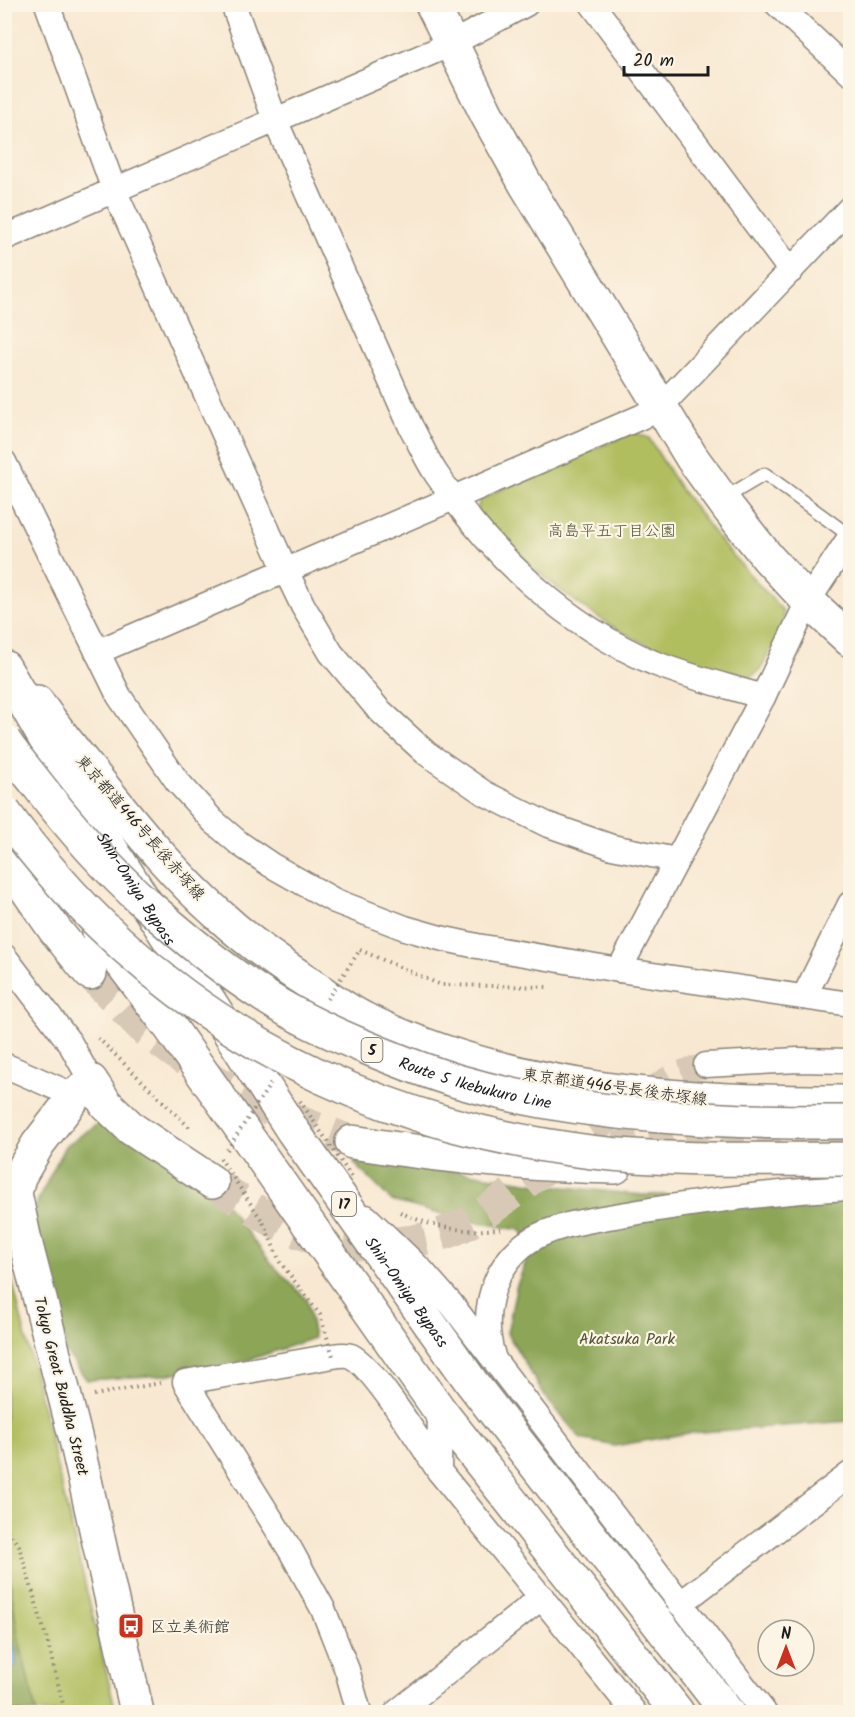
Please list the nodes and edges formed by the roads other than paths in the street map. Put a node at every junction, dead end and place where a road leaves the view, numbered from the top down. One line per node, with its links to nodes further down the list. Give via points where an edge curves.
1 (47, 4): 10 (street)
2 (233, 4): 9 (street)
3 (432, 4): 7 (main road)
4 (526, 4): 7 (street)
5 (592, 4): 13 (street)
6 (777, 4): 8 (street)
7 (451, 44): 9 (street); 14 (main road, via 526,185)
8 (850, 73)
9 (276, 120): 10 (street); 16 (street, via 411,427)
10 (114, 190): 12 (street); 19 (street)
11 (850, 208): 13 (street)
12 (4, 238)
13 (792, 271): 14 (street)
14 (661, 406): 16 (street); 17 (main road)
15 (4, 462): 22 (street)
16 (454, 499): 19 (street); 25 (street, via 503,559 550,601 603,636 655,663)
17 (722, 500): 18 (lane, via 765,474); 20 (main road)
18 (850, 536): 20 (street)
19 (285, 569): 22 (street); 30 (street, via 331,653 378,709 426,753 484,793 546,824 612,847)
20 (808, 601): 21 (main road); 25 (street)
21 (850, 640)
22 (97, 652): 33 (street, via 118,696 177,781 213,822 271,865 335,901 405,928 477,946)
23 (4, 657): 41 (main road, 東京都道446号長後赤塚線, via 130,820 217,914 269,957 364,1019 456,1056 532,1077 719,1100)
24 (4, 667): 47 (main road, Shin-Omiya Bypass / 17, via 89,815 293,1131)
25 (763, 697): 30 (street)
26 (4, 741): 42 (main road, Route 5 Ikebukuro Line / 5, bridge, via 92,852 164,920 271,1000 346,1039 458,1081 526,1098 598,1109 719,1119)
27 (4, 812): 44 (main road, bridge, via 56,877 173,988 245,1038 379,1102 484,1133 593,1152 725,1160)
28 (4, 823): 51 (main road, 17, via 110,946)
29 (4, 857): 34 (main road)
30 (676, 860): 33 (street)
31 (850, 904): 35 (street)
32 (4, 956): 40 (street, via 70,1043)
33 (619, 970): 35 (street)
34 (90, 973)
35 (804, 997): 36 (street)
36 (850, 1004)
37 (850, 1061): 39 (street)
38 (4, 1065): 40 (street)
39 (706, 1065)
40 (83, 1088): 46 (main road, via 132,1129); 49 (main road, Tokyo Great Buddha Street, via 25,1164)
41 (850, 1102)
42 (850, 1122)
43 (352, 1142): 45 (main road, via 423,1153 588,1166)
44 (850, 1159)
45 (850, 1169)
46 (212, 1182)
47 (348, 1183): 50 (street, 17, via 452,1305); 61 (main road, Shin-Omiya Bypass / 17, via 472,1383)
48 (850, 1188): 50 (street, via 676,1206 543,1233 508,1261 492,1291 488,1322)
49 (10, 1193): 56 (main road, Tokyo Great Buddha Street, via 76,1440)
50 (495, 1363): 55 (street, 17)
51 (440, 1411): 52 (street); 60 (main road, 17)
52 (439, 1470): 54 (street); 57 (street, via 378,1381 353,1357 333,1356 185,1382 323,1609)
53 (850, 1474): 55 (street)
54 (542, 1597): 58 (street); 59 (street)
55 (680, 1604): 62 (street, 17)
56 (137, 1713)
57 (359, 1713)
58 (397, 1713)
59 (634, 1713)
60 (677, 1713)
61 (727, 1713)
62 (764, 1713)

